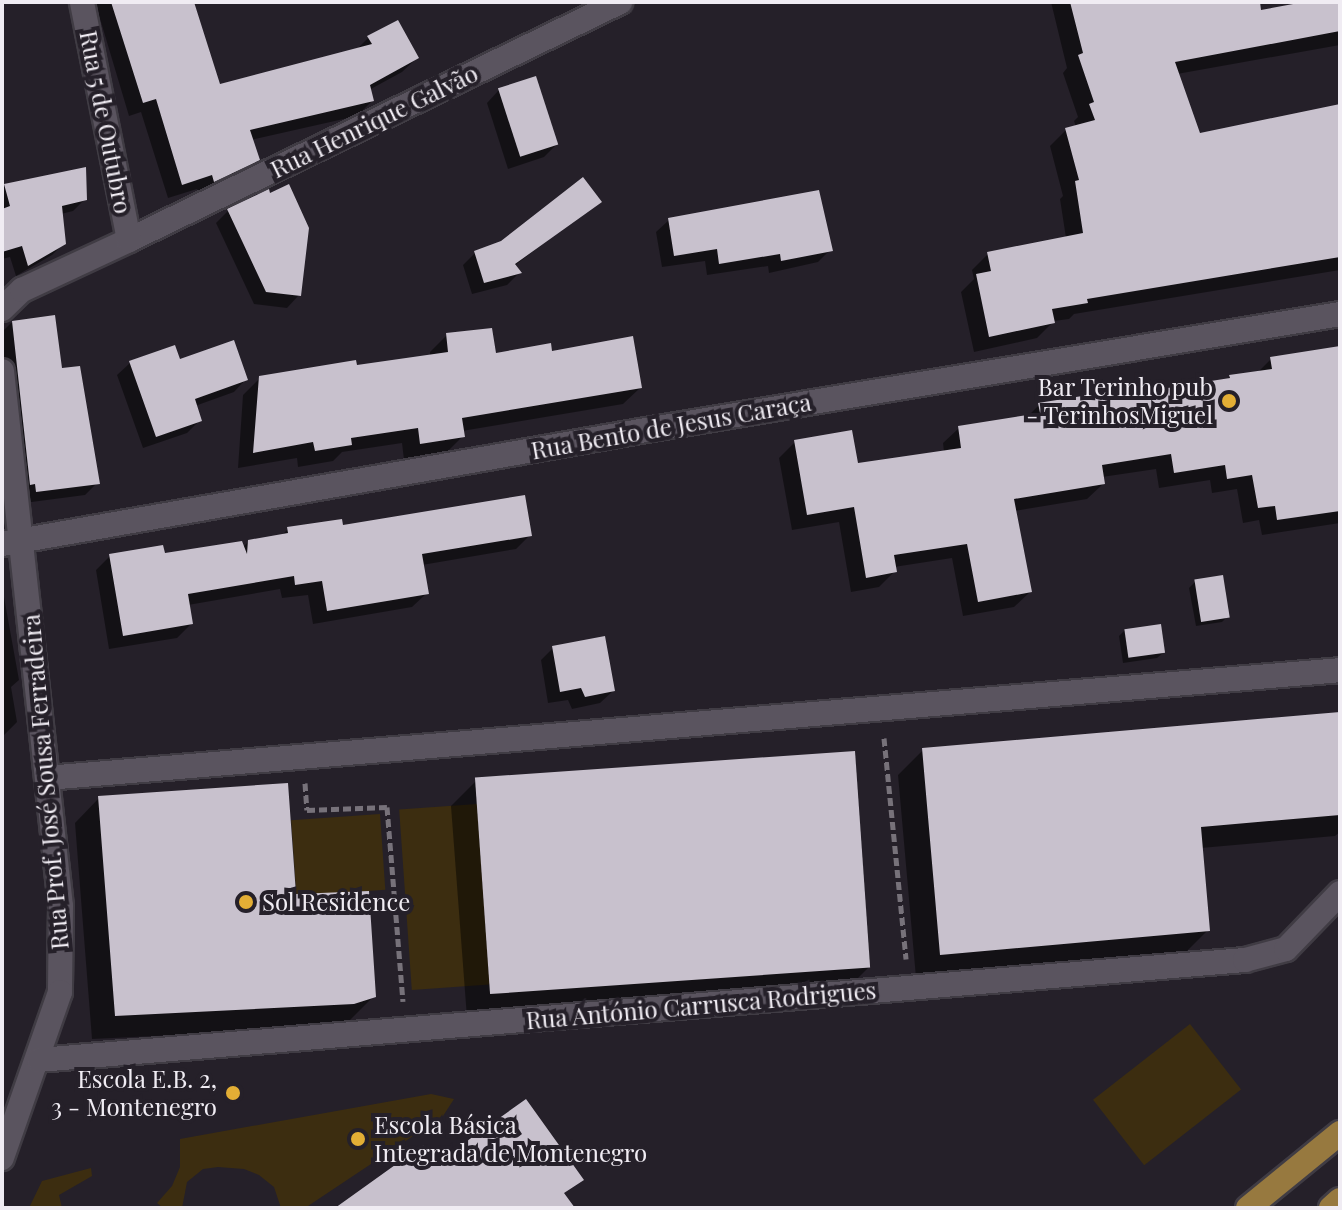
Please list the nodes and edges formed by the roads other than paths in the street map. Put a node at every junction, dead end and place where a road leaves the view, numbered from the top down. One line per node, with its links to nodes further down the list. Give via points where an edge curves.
1 (82, 2): 3 (street, Rua 5 de Outubro)
2 (620, 2): 3 (street, Rua Henrique Galvão)
3 (129, 240): 4 (street, Rua 5 de Outubro, via 22,290)
4 (2, 309)
5 (1340, 314): 7 (street, Rua Bento de Jesus Caraça)
6 (2, 371): 7 (street)
7 (13, 542): 9 (street, Rua Prof. José Sousa Ferradeira)
8 (1340, 670): 9 (street)
9 (47, 778): 11 (street, Rua Prof. José Sousa Ferradeira, via 61,906 60,992)
10 (1340, 893): 11 (street, Rua António Carrusca Rodrigues, via 1286,949 1245,960)
11 (39, 1060): 13 (street, Rua Prof. José Sousa Ferradeira)
12 (1340, 1133): 15 (main road)
13 (2, 1158)
14 (1340, 1200): 16 (main road)
15 (1248, 1208)
16 (1331, 1208)

